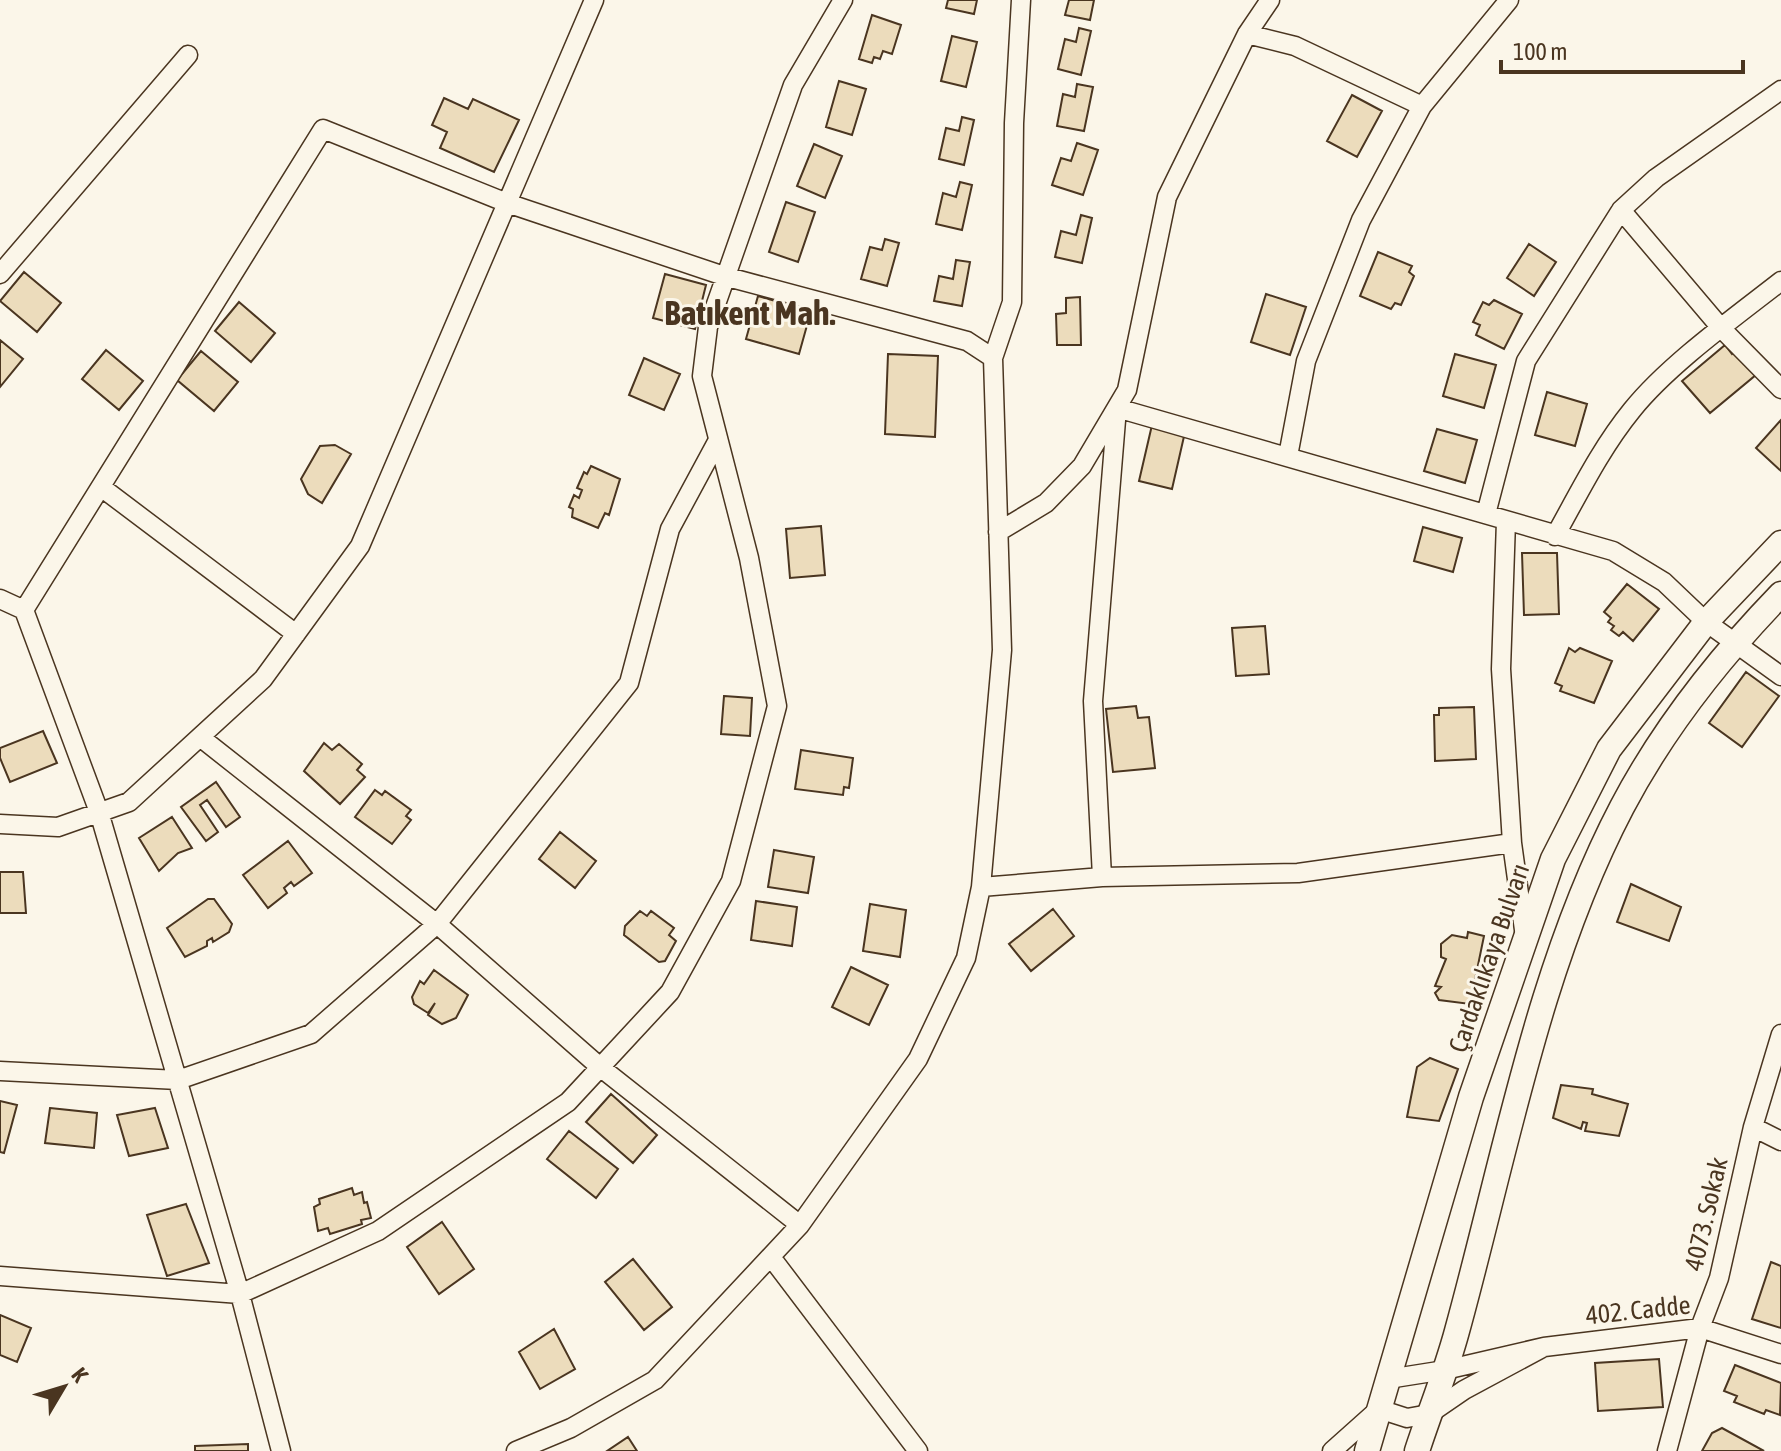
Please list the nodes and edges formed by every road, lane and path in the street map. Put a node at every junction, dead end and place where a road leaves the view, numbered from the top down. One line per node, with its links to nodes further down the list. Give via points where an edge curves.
1 (594, 0): 10 (street)
2 (843, 0): 13 (street, via 793,85)
3 (1021, 0): 16 (street, via 1012,302)
4 (1270, 0): 6 (street)
5 (1509, 0): 9 (street)
6 (1247, 34): 9 (street, via 1295,46); 18 (street, via 1167,197 1127,390)
7 (188, 55): 12 (street)
8 (1781, 90): 11 (street, via 1656,178)
9 (1422, 106): 20 (street, via 1361,220 1306,361)
10 (507, 203): 13 (street); 21 (street, via 323,129); 31 (street, via 360,546)
11 (1621, 210): 15 (street); 22 (street, via 1526,361)
12 (0, 274)
13 (724, 276): 16 (street, via 967,341); 19 (street, via 708,327 702,376)
14 (1781, 281): 15 (street)
15 (1721, 328): 17 (street); 25 (street, via 1634,407 1604,447)
16 (993, 358): 24 (street)
17 (1781, 389)
18 (1117, 408): 20 (street); 24 (street, via 1082,466 1046,503); 38 (street, via 1093,701)
19 (718, 440): 40 (street, via 670,529 629,683); 43 (street, via 749,558 777,706 731,881 670,992)
20 (1288, 456): 22 (street)
21 (101, 487): 29 (street); 31 (street)
22 (1486, 514): 23 (street)
23 (1506, 521): 25 (street); 37 (street, via 1501,669)
24 (998, 532): 39 (street, via 1002,650)
25 (1555, 536): 30 (street, via 1613,551 1664,582)
26 (1781, 543): 30 (main road, Çardaklıkaya Bulvarı)
27 (1781, 594): 32 (main road)
28 (0, 599): 29 (street)
29 (24, 610): 35 (street)
30 (1706, 622): 32 (street); 41 (main road, Çardaklıkaya Bulvarı, via 1609,749 1553,859)
31 (296, 634): 34 (street, via 263,679)
32 (1733, 643): 33 (street); 55 (main road, via 1622,806 1568,930)
33 (1781, 676)
34 (200, 737): 35 (street, via 129,802); 40 (street)
35 (99, 812): 36 (street, via 58,827); 45 (street)
36 (0, 824)
37 (1512, 843): 38 (street, via 1298,873); 41 (street)
38 (1102, 877): 39 (street)
39 (981, 887): 48 (street, via 966,958 918,1059)
40 (437, 924): 43 (street); 45 (street, via 311,1034)
41 (1525, 939): 56 (main road, Çardaklıkaya Bulvarı, via 1471,1097)
42 (1781, 1034): 46 (street, 4073. Sokak)
43 (600, 1067): 48 (street); 51 (street, via 568,1102 378,1231)
44 (0, 1071): 45 (street)
45 (178, 1080): 51 (street)
46 (1753, 1127): 47 (street); 52 (street, 4073. Sokak, via 1719,1278)
47 (1781, 1141)
48 (800, 1225): 49 (street)
49 (771, 1257): 60 (street, via 655,1380 571,1428); 61 (street)
50 (0, 1276): 51 (street)
51 (240, 1294): 59 (street)
52 (1700, 1328): 53 (street, 402. Cadde); 54 (street, 402. Cadde); 65 (street, 4073. Sokak)
53 (1544, 1347): 55 (street, 402. Cadde); 58 (street)
54 (1781, 1354)
55 (1445, 1370): 56 (street, 402. Cadde); 58 (main road)
56 (1388, 1379): 57 (main road, Çardaklıkaya Bulvarı)
57 (1379, 1409): 58 (street, via 1407,1418); 62 (street); 63 (main road, Çardaklıkaya Bulvarı)
58 (1429, 1414): 64 (main road)
59 (281, 1451)
60 (516, 1451)
61 (918, 1451)
62 (1332, 1451)
63 (1367, 1451)
64 (1417, 1451)
65 (1667, 1451)

